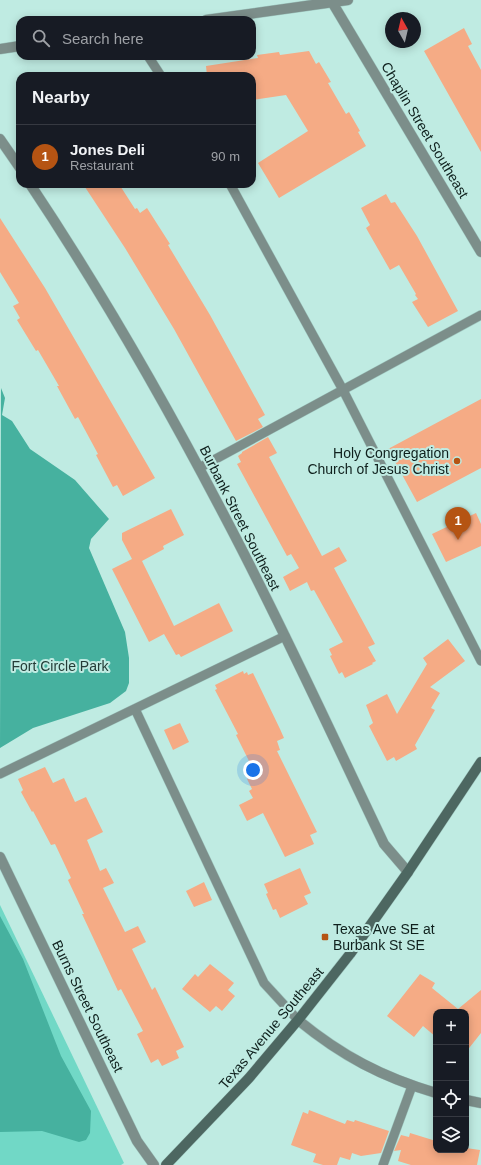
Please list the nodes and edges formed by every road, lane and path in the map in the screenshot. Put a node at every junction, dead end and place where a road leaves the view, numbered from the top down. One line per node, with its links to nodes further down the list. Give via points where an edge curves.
1 (348, 0): 2 (street)
2 (332, 2): 3 (street); 12 (street, Chaplin Street Southeast)
3 (234, 16)
4 (16, 47): 5 (street)
5 (0, 49)
6 (151, 60): 7 (lane)
7 (158, 72)
8 (0, 139): 9 (street)
9 (16, 162)
10 (33, 188): 15 (street, Burbank Street Southeast, via 124,332)
11 (232, 188): 14 (lane)
12 (481, 252)
13 (481, 315): 14 (lane)
14 (344, 390): 15 (lane); 17 (lane)
15 (199, 468): 16 (street, Burbank Street Southeast)
16 (285, 636): 18 (lane); 22 (street, Burbank Street Southeast, via 384,844)
17 (481, 661)
18 (135, 709): 20 (lane); 23 (lane, via 264,983)
19 (481, 762): 22 (main road, Texas Avenue Southeast)
20 (0, 774)
21 (0, 858): 28 (street, Burns Street Southeast, via 138,1141)
22 (408, 872): 23 (main road, Texas Avenue Southeast, via 350,954)
23 (298, 1020): 24 (street, via 353,1059 380,1074); 29 (main road, Texas Avenue Southeast, via 249,1078)
24 (412, 1086): 25 (street); 30 (lane)
25 (433, 1092)
26 (469, 1101): 27 (street)
27 (481, 1103)
28 (154, 1165)
29 (166, 1165)
30 (383, 1165)

